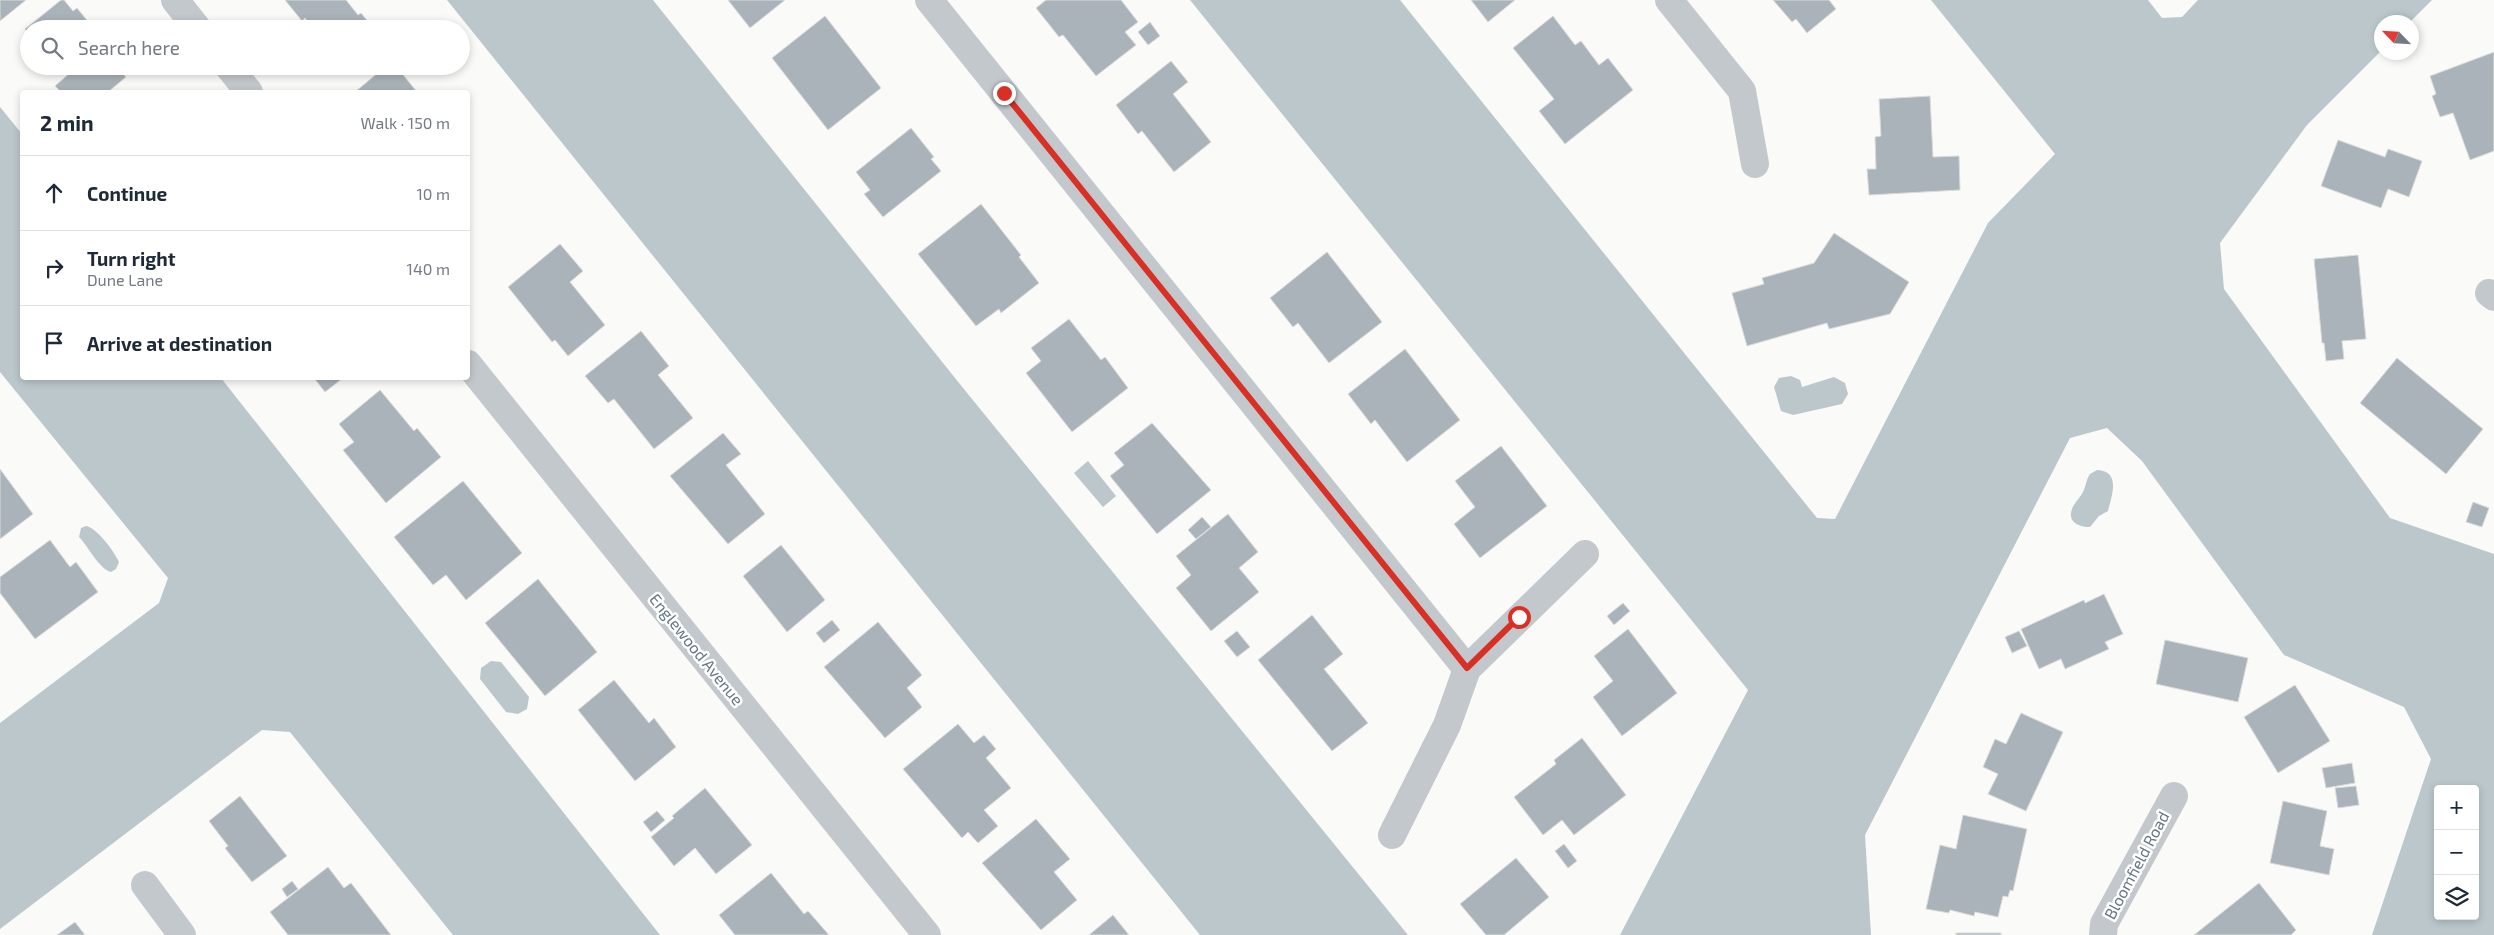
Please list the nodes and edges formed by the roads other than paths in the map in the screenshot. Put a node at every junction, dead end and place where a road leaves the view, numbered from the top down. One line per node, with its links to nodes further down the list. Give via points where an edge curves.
1 (175, 0): 4 (street)
2 (929, 0): 10 (street)
3 (1669, 0): 7 (street, via 1742,90)
4 (191, 20)
5 (235, 75): 6 (street)
6 (247, 90)
7 (1755, 164)
8 (470, 366): 15 (street, Englewood Avenue)
9 (1585, 554): 10 (street)
10 (1467, 668): 12 (street, via 1447,725)
11 (2174, 796): 16 (street, Bloomfield Road, via 2104,924)
12 (1392, 835)
13 (145, 885): 14 (street)
14 (182, 935)
15 (927, 935)
16 (2103, 935)

